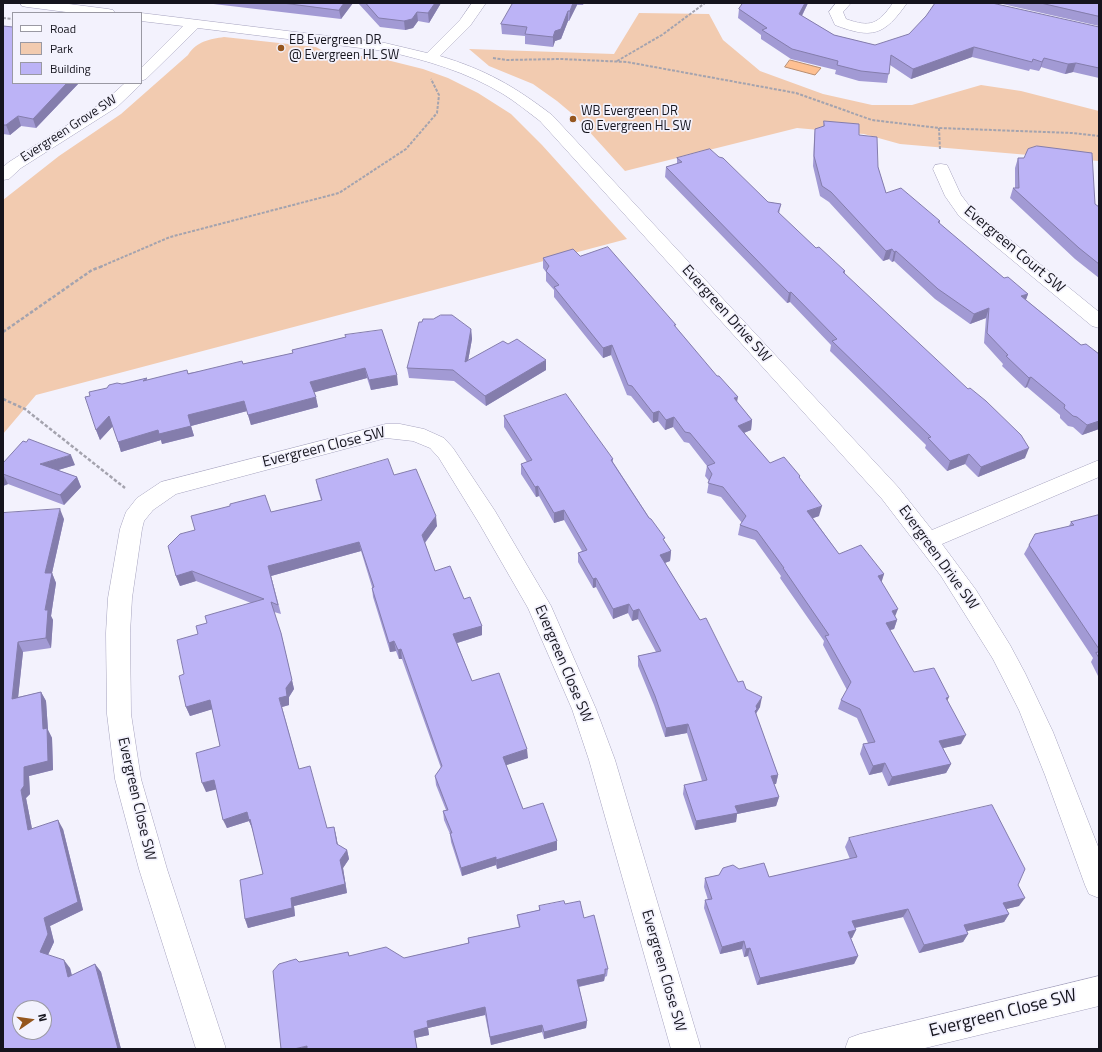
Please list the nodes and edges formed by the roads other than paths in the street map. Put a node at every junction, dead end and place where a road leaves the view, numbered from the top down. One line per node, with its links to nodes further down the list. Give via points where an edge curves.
1 (27, 3): 5 (street)
2 (479, 3): 8 (street)
3 (844, 3): 4 (street, via 836,12 840,22 856,28 874,29 889,20)
4 (900, 3)
5 (100, 12)
6 (142, 17): 7 (street, Evergreen Drive SW)
7 (194, 24): 8 (street, Evergreen Drive SW, via 385,47); 9 (street)
8 (433, 66): 15 (street, Evergreen Drive SW, via 464,69 492,82 509,91 551,123 890,493)
9 (142, 75)
10 (133, 84): 11 (street, Evergreen Grove SW, via 111,104)
11 (7, 168)
12 (941, 169): 13 (street, Evergreen Court SW, via 953,196 966,212)
13 (1099, 322)
14 (1099, 468): 15 (street)
15 (928, 540): 16 (street, Evergreen Drive SW, via 979,613 1031,709)
16 (1099, 885)
17 (1099, 991): 20 (street, Evergreen Close SW)
18 (211, 1049): 19 (street, Evergreen Close SW, via 153,869 128,779 122,741 117,678 118,633 120,598 132,523 145,504 170,488 386,432 400,431 417,434 437,443 446,453 538,606 584,709 604,768)
19 (686, 1049)
20 (860, 1049)

